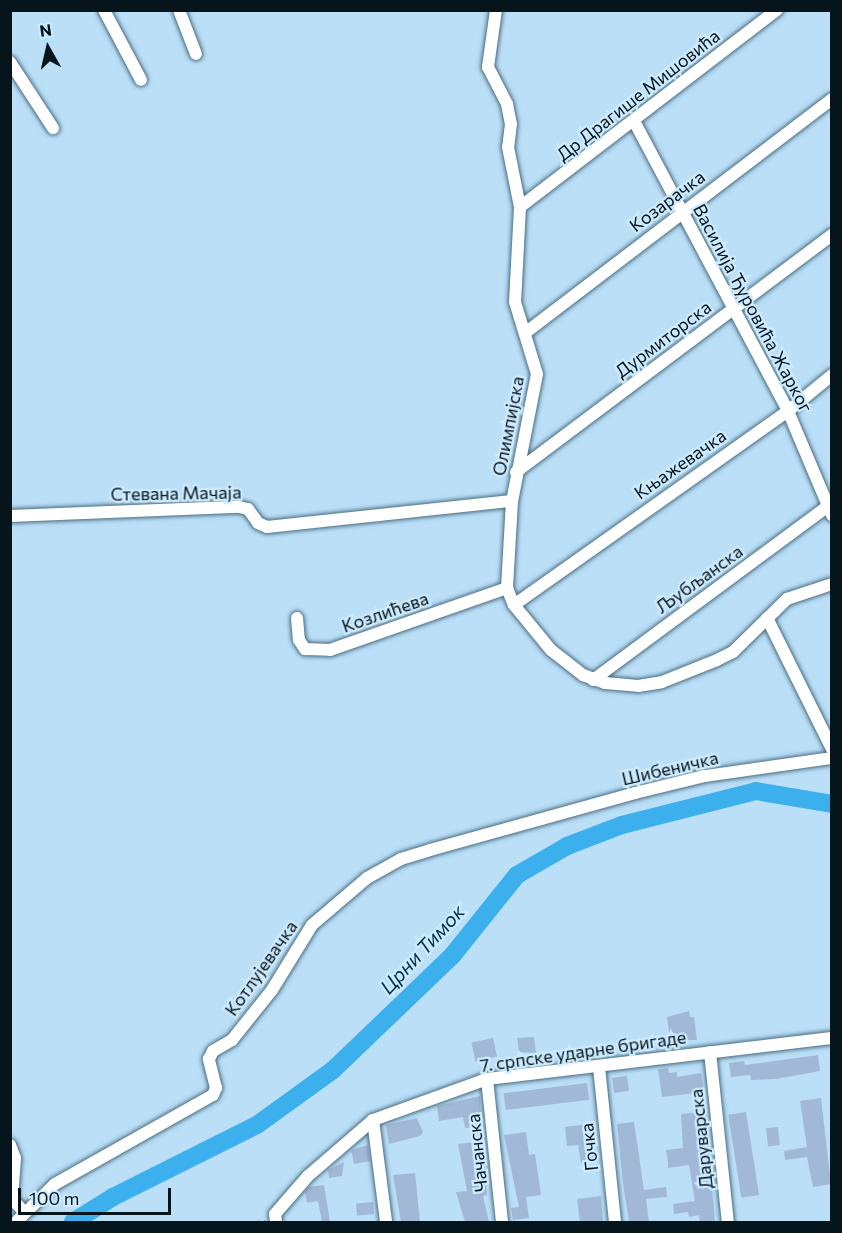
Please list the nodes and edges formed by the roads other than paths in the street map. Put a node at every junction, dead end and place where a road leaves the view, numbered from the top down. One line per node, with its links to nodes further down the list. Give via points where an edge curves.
1 (104, 10): 7 (street)
2 (178, 10): 5 (street)
3 (496, 10): 11 (street, Олимпијска, via 488,67 507,104 511,124 508,147)
4 (777, 10): 9 (street, Др Драгише Мишовића)
5 (196, 54)
6 (10, 62): 10 (street)
7 (141, 80)
8 (831, 99): 12 (street, Козарачка)
9 (634, 121): 11 (street, Др Драгише Мишовића); 12 (street, Василија Ђуровића Жарког)
10 (53, 128)
11 (520, 207): 15 (street, Олимпијска, via 515,302)
12 (681, 212): 14 (street, Василија Ђуровића Жарког); 15 (street, Козарачка)
13 (831, 234): 14 (street, Дурмиторска)
14 (733, 309): 17 (street, Василија Ђуровића Жарког); 18 (street, Дурмиторска)
15 (525, 333): 18 (street, Олимпијска, via 535,359 537,383)
16 (831, 375): 17 (street, Књажевачка)
17 (788, 411): 20 (street, Василија Ђуровића Жарког); 24 (street, Књажевачка)
18 (516, 472): 19 (street, Олимпијска)
19 (512, 501): 21 (street, Стевана Мачаја, via 267,527 258,523 248,509 239,507); 23 (street, Олимпијска)
20 (829, 511): 27 (street, Љубљанска)
21 (10, 516)
22 (831, 584): 26 (street, via 799,593)
23 (507, 588): 24 (street, Олимпијска); 25 (street, Козлићева, via 330,650 305,649 299,640)
24 (514, 605): 27 (street, Олимпијска, via 551,650)
25 (297, 618)
26 (767, 618): 27 (street, via 733,652 698,669 638,686); 28 (street)
27 (593, 680)
28 (831, 749)
29 (831, 758): 30 (street, Шибеничка, via 705,776)
30 (519, 824): 37 (street, Котлујевачка, via 401,859 367,878 312,925 272,990 232,1041 213,1051 213,1095 73,1173)
31 (831, 1038): 32 (street, 7. српске ударне бригаде)
32 (710, 1052): 33 (street, 7. српске ударне бригаде); 42 (street, Даруварска)
33 (599, 1067): 34 (street, 7. српске ударне бригаде); 41 (street, Гочка)
34 (487, 1079): 35 (street, 7. српске ударне бригаде); 40 (street, Чачанска)
35 (373, 1120): 38 (street, 7. српске ударне бригаде, via 308,1176); 39 (street)
36 (10, 1144): 37 (street, Котлујевачка, via 15,1158 12,1198)
37 (20, 1217)
38 (276, 1218)
39 (386, 1222)
40 (502, 1222)
41 (615, 1222)
42 (728, 1222)

